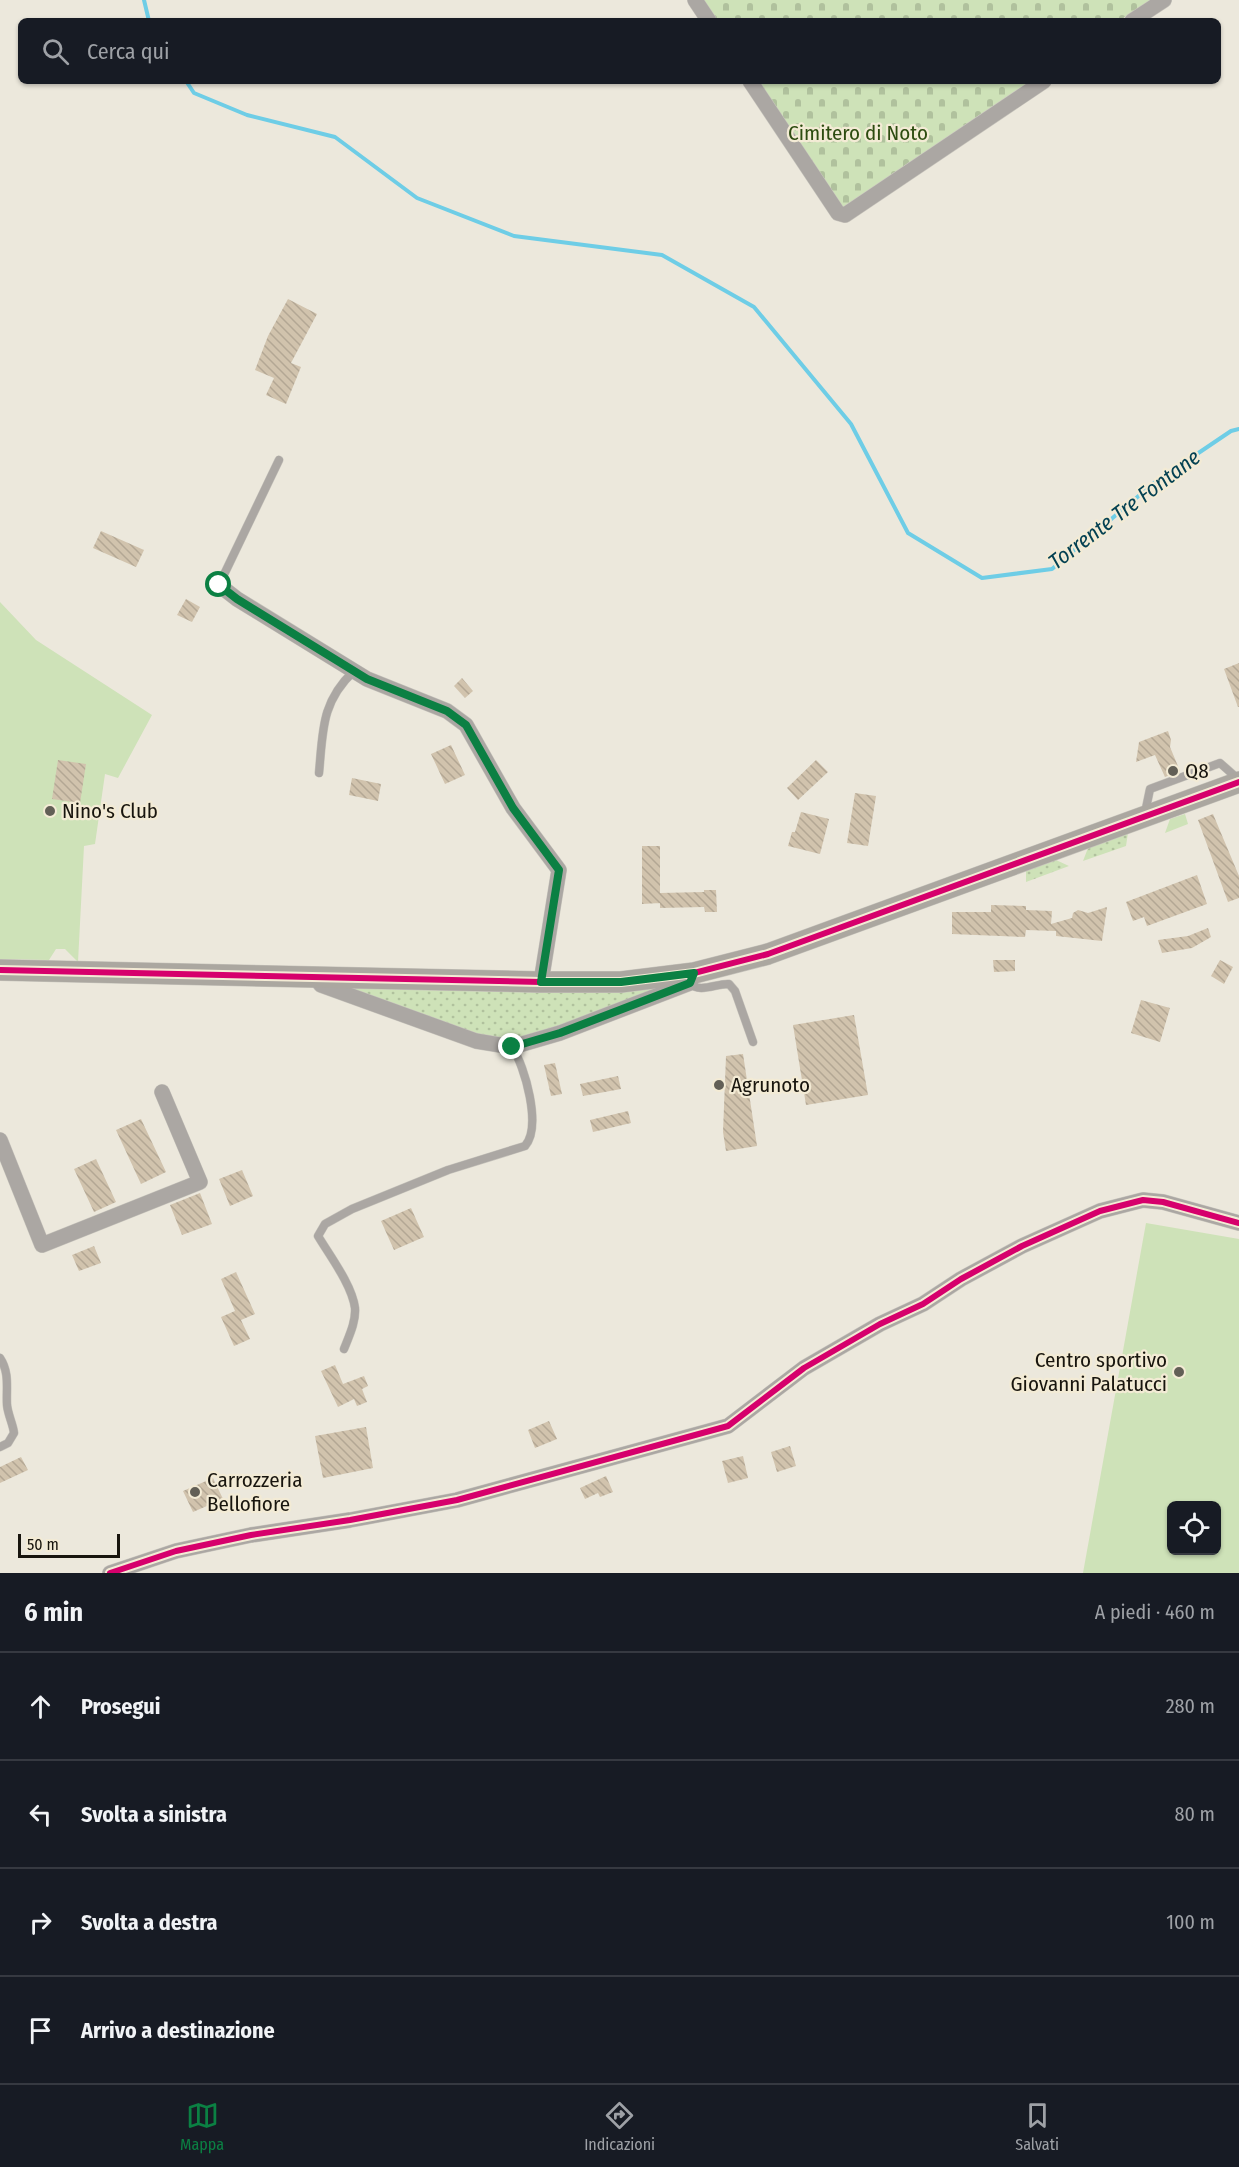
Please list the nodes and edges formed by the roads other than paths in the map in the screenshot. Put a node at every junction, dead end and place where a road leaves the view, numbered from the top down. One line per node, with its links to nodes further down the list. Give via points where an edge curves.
1 (695, 0): 3 (street)
2 (1164, 0): 4 (street)
3 (707, 18)
4 (1137, 18)
5 (752, 84): 6 (street, via 838,213 845,215)
6 (1040, 84)
7 (279, 460): 8 (lane)
8 (219, 585): 9 (street)
9 (354, 671): 10 (lane, via 330,702); 15 (street, via 447,711 466,725 513,808 559,870)
10 (319, 773)
11 (1239, 781): 14 (main road, via 768,954)
12 (0, 970): 13 (main road)
13 (314, 976): 15 (main road); 17 (street, via 321,986 476,1041)
14 (692, 978): 15 (main road); 16 (lane, via 693,987 698,988 729,984); 17 (street, via 560,1033)
15 (541, 982)
16 (753, 1042)
17 (512, 1047): 21 (lane, via 523,1068 530,1102 532,1130 525,1146 448,1170 352,1209 325,1224 318,1236 355,1306)
18 (162, 1092): 19 (street, via 200,1182 42,1245)
19 (0, 1140)
20 (1239, 1223): 24 (street, via 1143,1200 1100,1211 1022,1246 923,1304 880,1323 804,1368 728,1426 457,1500 251,1535 176,1551)
21 (344, 1348)
22 (0, 1358): 23 (lane, via 7,1376 7,1406 14,1433)
23 (0, 1448)
24 (110, 1573)

